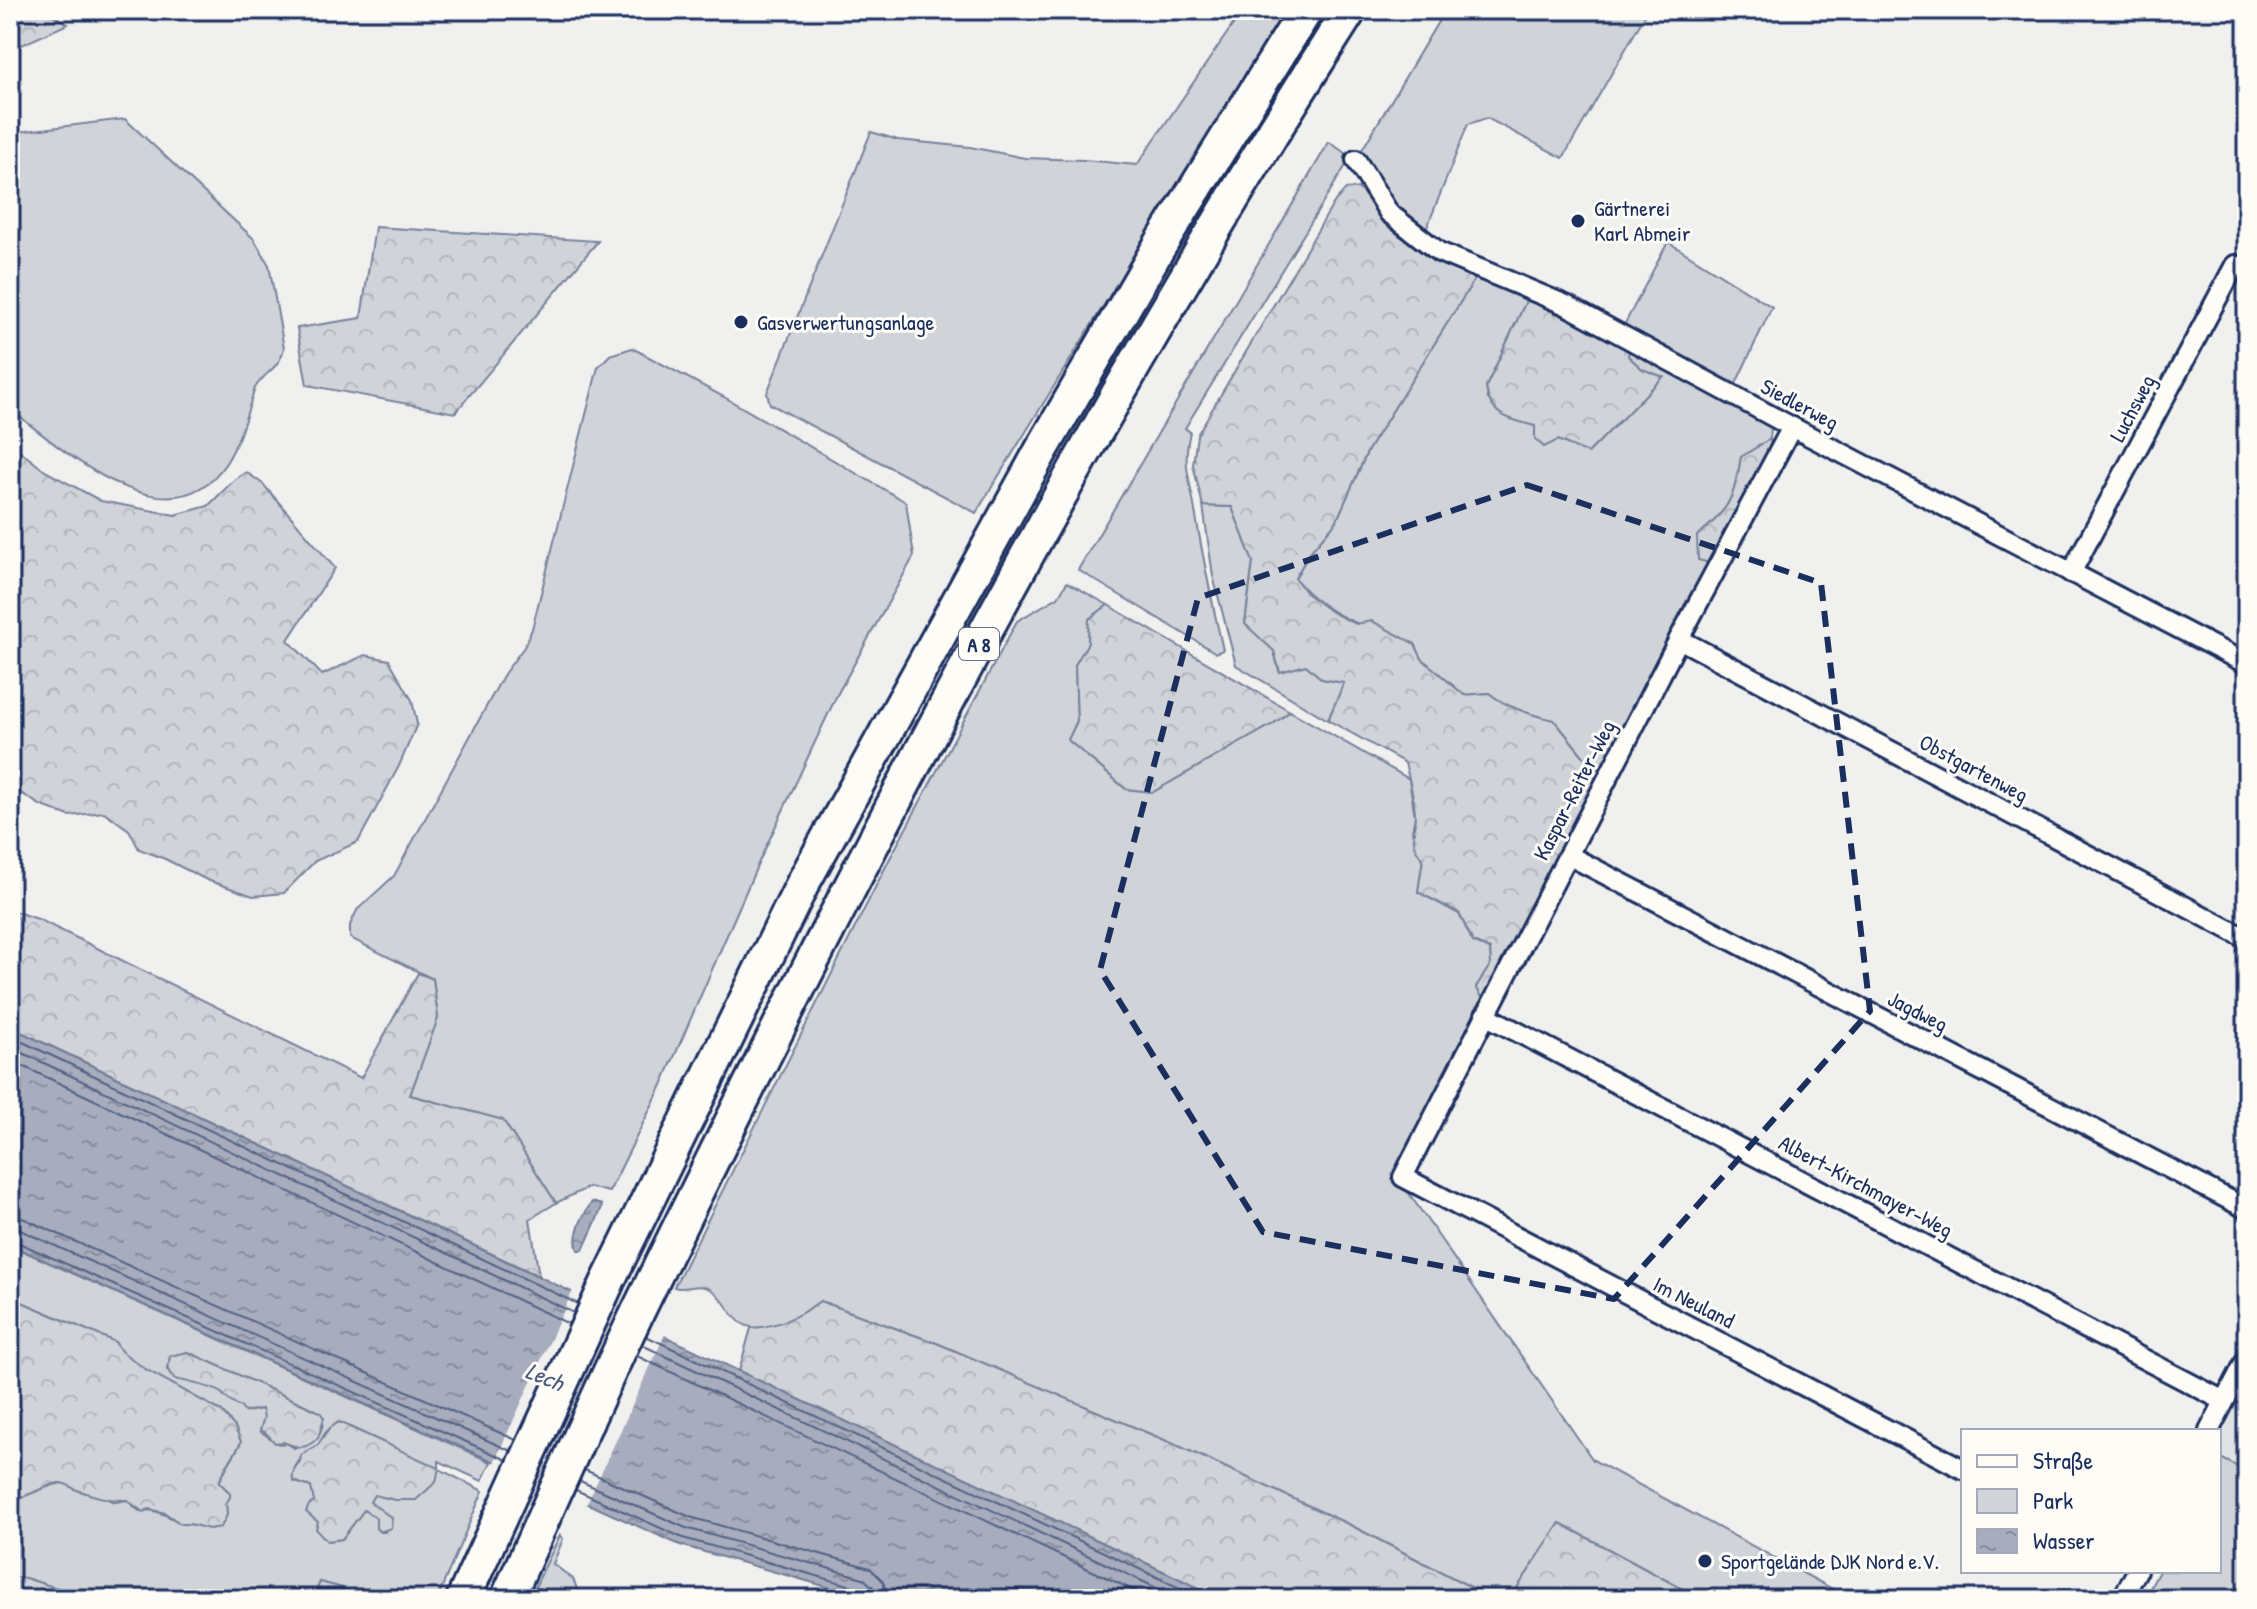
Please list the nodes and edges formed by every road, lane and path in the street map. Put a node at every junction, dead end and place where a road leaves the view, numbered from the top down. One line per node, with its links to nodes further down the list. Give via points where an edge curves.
1 (1306, 10): 19 (highway, A 8, via 1041,451 803,883 608,1281)
2 (1350, 10): 20 (highway, A 8, via 1071,474 844,898 644,1298)
3 (1356, 160): 5 (street, Siedlerweg, via 1389,213 1439,252 1566,305)
4 (2235, 265): 6 (street, Luchsweg)
5 (1792, 427): 6 (street, Siedlerweg); 7 (street, Kaspar-Reiter-Weg)
6 (2071, 573): 8 (street, Siedlerweg)
7 (1679, 639): 9 (street, Kaspar-Reiter-Weg); 10 (street, Obstgartenweg)
8 (2247, 664)
9 (1568, 855): 11 (street, Kaspar-Reiter-Weg); 13 (street, Jagdweg)
10 (2247, 939)
11 (1485, 1015): 12 (street, Kaspar-Reiter-Weg); 15 (street, Albert-Kirchmayer-Weg)
12 (1403, 1177): 17 (street, Im Neuland)
13 (2247, 1209)
14 (2247, 1358): 15 (street)
15 (2224, 1401): 16 (street)
16 (2210, 1429)
17 (1961, 1468)
18 (2136, 1573): 21 (street)
19 (463, 1599)
20 (507, 1599)
21 (2122, 1599)

